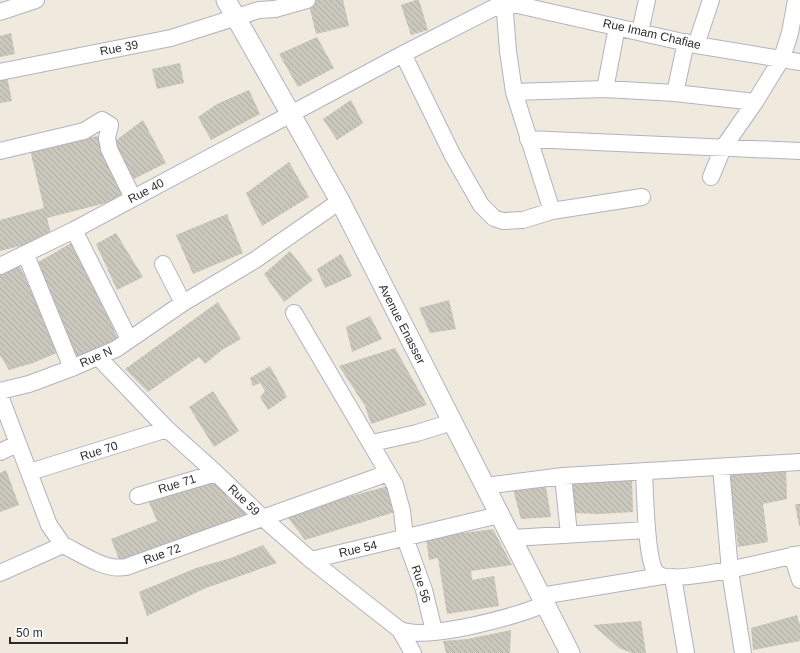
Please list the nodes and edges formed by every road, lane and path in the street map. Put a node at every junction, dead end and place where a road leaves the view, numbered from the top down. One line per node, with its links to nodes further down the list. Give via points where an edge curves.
1 (36, 0): 9 (street)
2 (226, 0): 10 (street, Avenue Enasser)
3 (307, 0): 10 (street, Rue 39, via 275,9 259,10)
4 (647, 0): 12 (street)
5 (711, 0): 13 (street)
6 (796, 0): 15 (street)
7 (504, 1): 8 (street, Rue Imam Chafiae); 14 (street, Rue 40); 19 (street)
8 (565, 7): 11 (street, Rue Imam Chafiae)
9 (0, 12)
10 (236, 18): 17 (street, Rue 39, via 171,38); 22 (street, Avenue Enasser)
11 (617, 26): 12 (street, Rue Imam Chafiae); 18 (street)
12 (640, 32): 13 (street, Rue Imam Chafiae)
13 (691, 44): 15 (street, Rue Imam Chafiae); 20 (street)
14 (403, 54): 22 (street, Rue 40); 31 (street, via 453,156 490,216 503,221 523,220)
15 (782, 58): 16 (street, Rue Imam Chafiae); 21 (street)
16 (800, 62)
17 (0, 72)
18 (605, 89): 19 (street); 20 (street)
19 (514, 92): 23 (street)
20 (675, 93): 21 (street)
21 (755, 102): 24 (street)
22 (290, 114): 29 (street, Rue 40); 30 (street, Avenue Enasser)
23 (528, 139): 24 (street); 31 (street)
24 (723, 148): 26 (street); 27 (street)
25 (0, 151): 29 (street, via 84,131 102,120 110,125 107,138 109,149)
26 (800, 151)
27 (711, 177)
28 (642, 197): 31 (street)
29 (133, 198): 32 (street, Rue 40)
30 (340, 201): 36 (street, Rue N, via 255,260); 43 (street, Avenue Enasser)
31 (552, 212)
32 (74, 230): 33 (street, Rue 40); 38 (street)
33 (26, 254): 35 (street, Rue 40); 40 (street)
34 (163, 264): 36 (street)
35 (0, 266)
36 (183, 303): 38 (street, Rue N)
37 (294, 313): 45 (street, Rue 56)
38 (129, 339): 39 (street, Rue N)
39 (99, 358): 40 (street, Rue N); 44 (street, Rue 59)
40 (72, 368): 41 (street, Rue N)
41 (0, 392)
42 (0, 396): 46 (street)
43 (452, 422): 45 (street); 55 (street, Avenue Enasser)
44 (167, 429): 50 (street, Rue 70); 52 (street, Rue 59)
45 (372, 443): 53 (street, Rue 56)
46 (18, 444): 47 (street); 50 (street)
47 (0, 452)
48 (800, 462): 49 (street)
49 (721, 467): 51 (street); 66 (street)
50 (30, 472): 63 (street, via 50,525)
51 (644, 472): 54 (street); 59 (street)
52 (216, 473): 56 (street, Rue 71); 58 (street, Rue 59)
53 (388, 473): 58 (street, Rue 72); 61 (street, Rue 56, via 398,494)
54 (563, 476): 55 (street); 60 (street)
55 (485, 486): 57 (street, Avenue Enasser)
56 (138, 496)
57 (499, 515): 61 (street, Rue 54); 62 (street, Avenue Enasser)
58 (262, 518): 63 (street, Rue 72, via 115,569); 65 (street, Rue 59)
59 (647, 530): 60 (street); 68 (street, via 652,564 656,572)
60 (569, 534): 62 (street)
61 (405, 538): 65 (street, Rue 54); 72 (street, Rue 56, via 424,590)
62 (512, 538): 70 (street, Avenue Enasser)
63 (63, 545): 67 (street)
64 (796, 555): 66 (street); 69 (street)
65 (311, 560): 71 (street, Rue 59)
66 (730, 571): 68 (street); 76 (street)
67 (0, 573)
68 (667, 576): 70 (street); 75 (street)
69 (800, 580)
70 (543, 600): 72 (street, via 523,614); 74 (street, Avenue Enasser)
71 (400, 630): 72 (street, via 416,634); 73 (street)
72 (434, 631)
73 (413, 653)
74 (570, 653)
75 (686, 653)
76 (743, 653)

